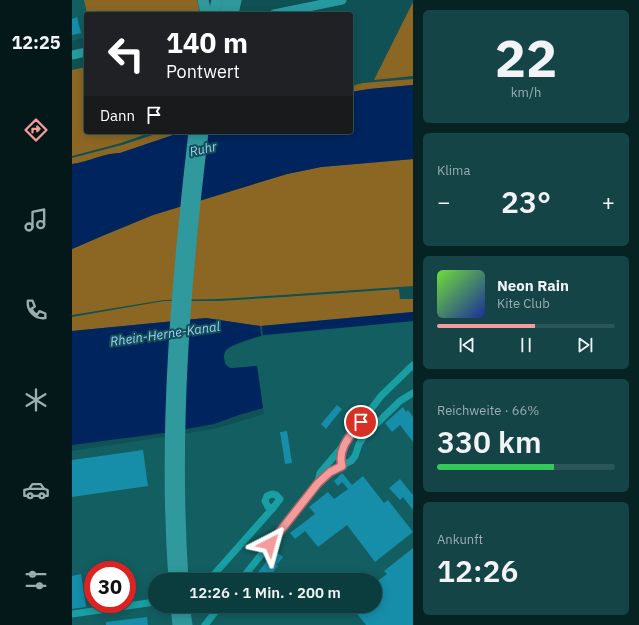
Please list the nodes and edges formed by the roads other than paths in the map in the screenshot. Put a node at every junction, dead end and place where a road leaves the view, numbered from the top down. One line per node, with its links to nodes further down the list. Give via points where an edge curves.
1 (203, 0): 6 (highway)
2 (217, 0): 7 (highway)
3 (228, 0): 8 (highway)
4 (236, 0): 9 (highway)
5 (342, 0): 10 (main road)
6 (206, 12)
7 (214, 12)
8 (225, 12)
9 (233, 12)
10 (284, 12)
11 (84, 52): 12 (main road)
12 (72, 55)
13 (194, 134): 21 (highway, via 174,332 170,475)
14 (203, 134): 22 (highway, via 189,268 180,407 179,483)
15 (413, 365): 17 (street, via 370,410)
16 (413, 393): 18 (street, via 400,401 369,430 352,461)
17 (344, 445): 18 (street, via 340,457); 19 (street, via 320,473)
18 (342, 466): 19 (street, via 330,472)
19 (318, 483): 24 (street)
20 (272, 508): 23 (street)
21 (174, 573)
22 (183, 573)
23 (215, 573)
24 (247, 573)
25 (148, 603): 29 (street)
26 (177, 613): 30 (highway)
27 (185, 613): 31 (highway)
28 (214, 613): 32 (street)
29 (72, 614)
30 (178, 625)
31 (187, 625)
32 (205, 625)

